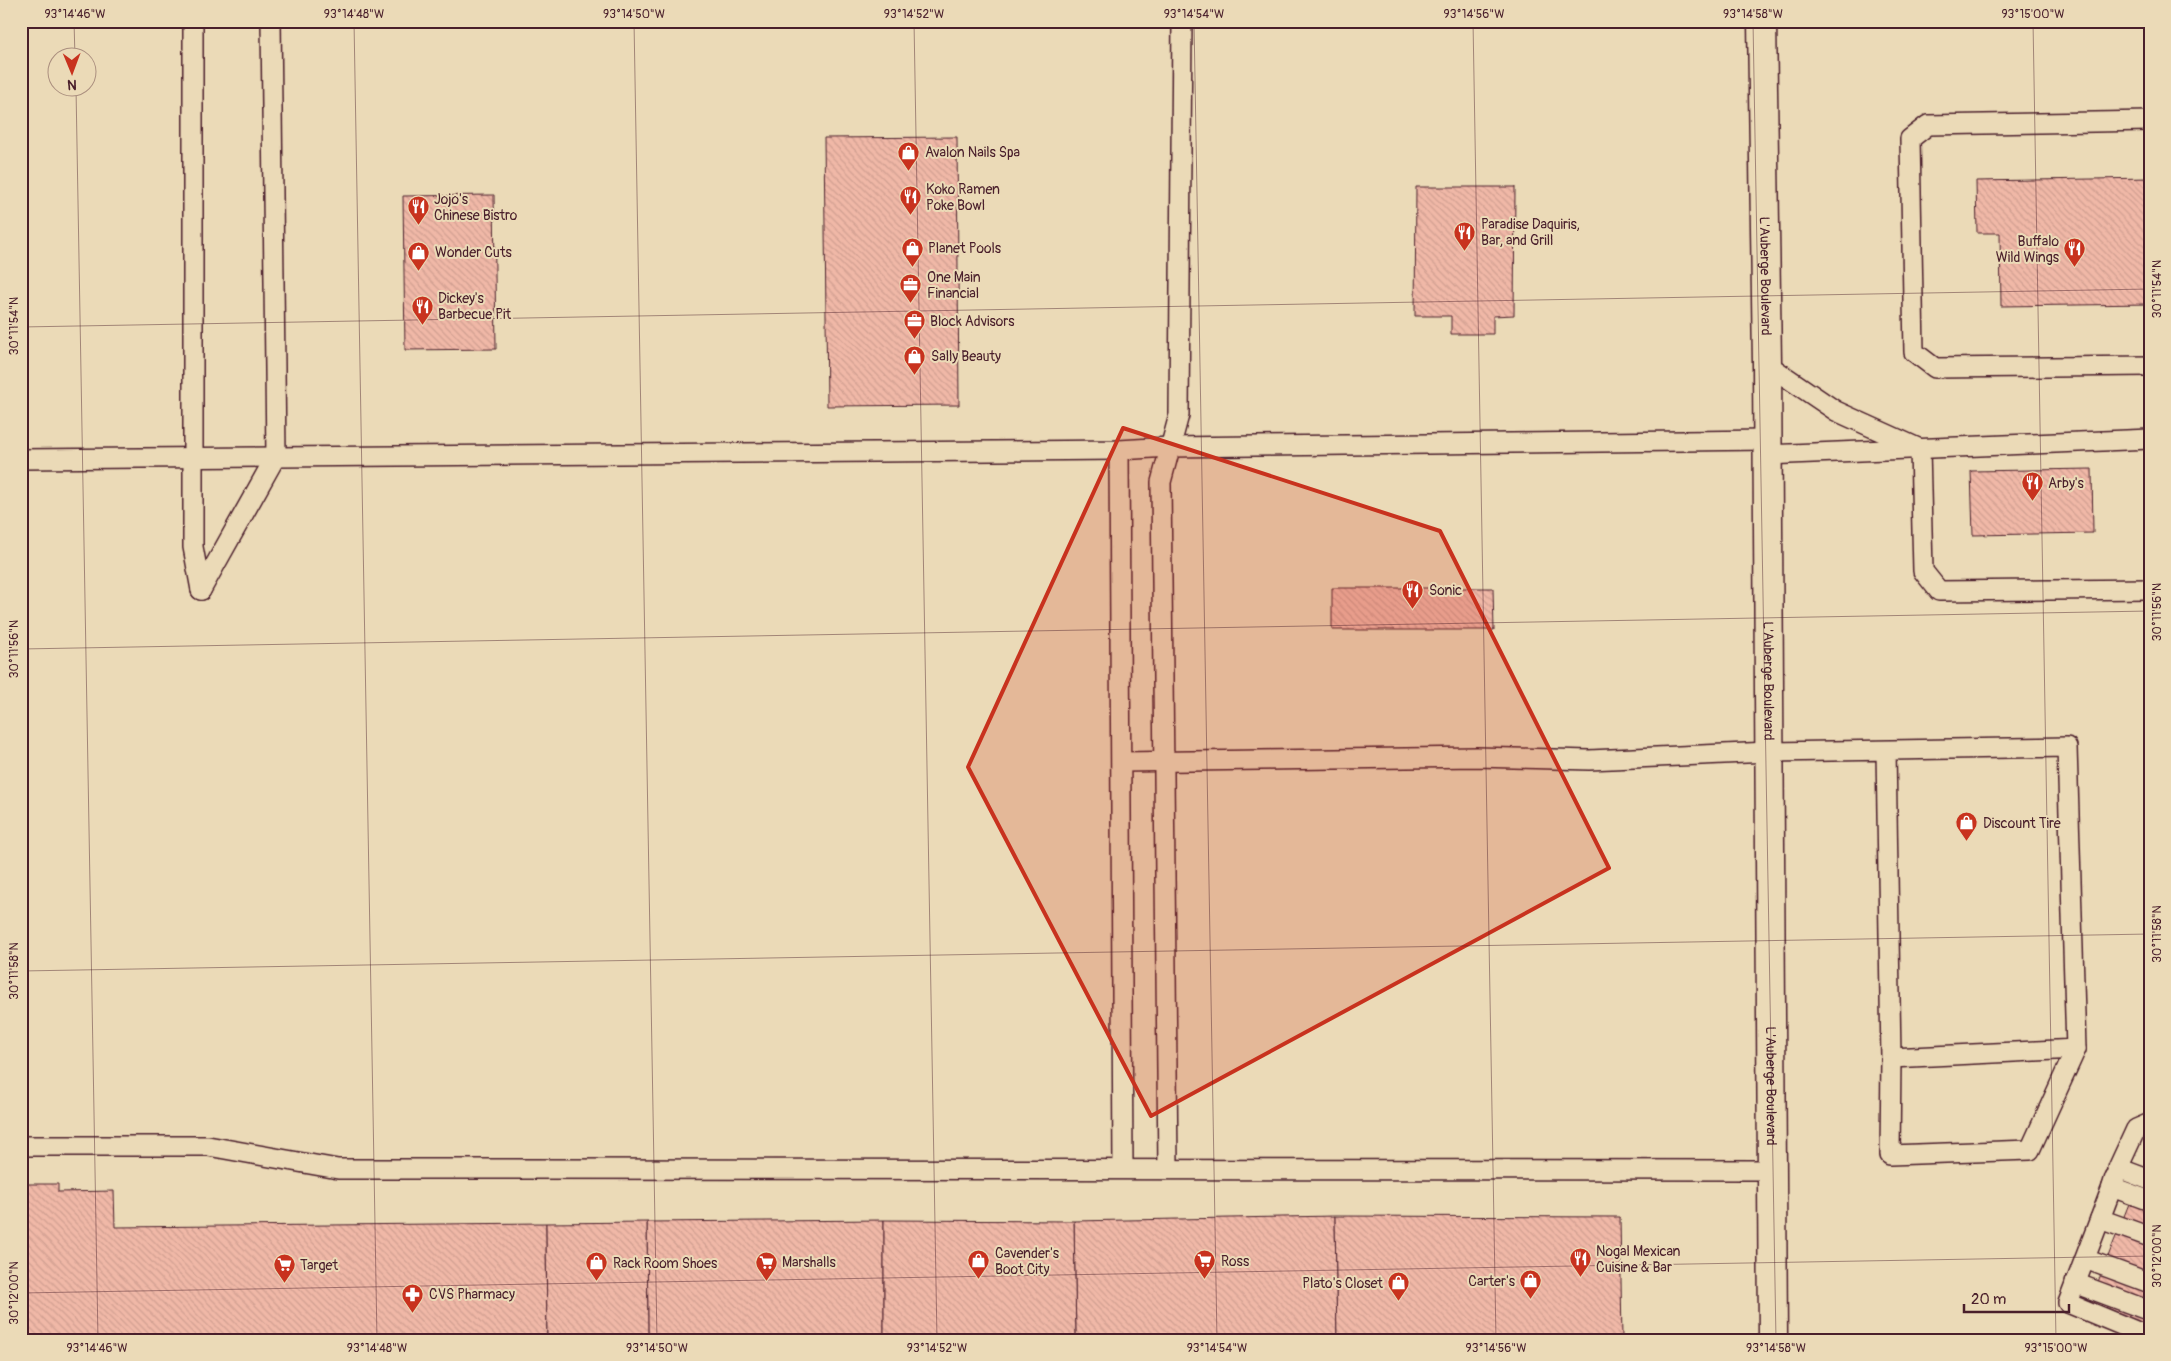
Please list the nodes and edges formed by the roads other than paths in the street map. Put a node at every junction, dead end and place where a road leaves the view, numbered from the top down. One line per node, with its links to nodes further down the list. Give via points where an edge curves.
1 (194, 21): 14 (lane)
2 (271, 21): 13 (lane)
3 (1182, 21): 9 (lane, via 1179,415)
4 (1762, 21): 6 (street, L'Auberge Boulevard)
5 (2150, 121): 7 (lane, via 1928,126 1910,139 1914,352 1935,368)
6 (1767, 364): 10 (street, L'Auberge Boulevard); 11 (lane, via 1836,411)
7 (2150, 366)
8 (2150, 439): 11 (lane)
9 (1169, 447): 10 (lane); 12 (lane); 19 (lane, via 1161,482)
10 (1768, 448): 11 (lane); 18 (street, L'Auberge Boulevard)
11 (1920, 449): 16 (lane, via 1923,571 1939,592)
12 (1119, 450): 13 (lane); 20 (lane)
13 (276, 456): 14 (lane); 14 (lane, via 201,590 193,547)
14 (195, 457): 15 (lane)
15 (21, 458)
16 (2150, 589)
17 (1886, 751): 18 (lane); 21 (lane, via 2067,747); 22 (lane)
18 (1769, 752): 19 (lane, via 1589,760 1477,757); 28 (street, L'Auberge Boulevard)
19 (1164, 761): 20 (lane); 25 (lane)
20 (1122, 762): 27 (lane)
21 (2076, 1049): 22 (lane); 22 (lane, via 2030,1150 1890,1155)
22 (1891, 1058)
23 (2150, 1123): 26 (lane, via 2136,1129)
24 (21, 1146): 27 (lane, via 208,1146 338,1169)
25 (1168, 1168): 27 (lane); 28 (lane)
26 (2118, 1168): 29 (lane); 30 (lane)
27 (1123, 1169)
28 (1772, 1170): 39 (street, L'Auberge Boulevard)
29 (2150, 1180)
30 (2112, 1187): 31 (lane); 32 (lane)
31 (2150, 1201)
32 (2100, 1219): 33 (lane); 34 (lane)
33 (2150, 1237)
34 (2085, 1259): 35 (lane); 36 (lane)
35 (2075, 1283): 37 (lane); 38 (lane, via 2068,1303)
36 (2150, 1283)
37 (2150, 1311)
38 (2150, 1337)
39 (1773, 1340)

